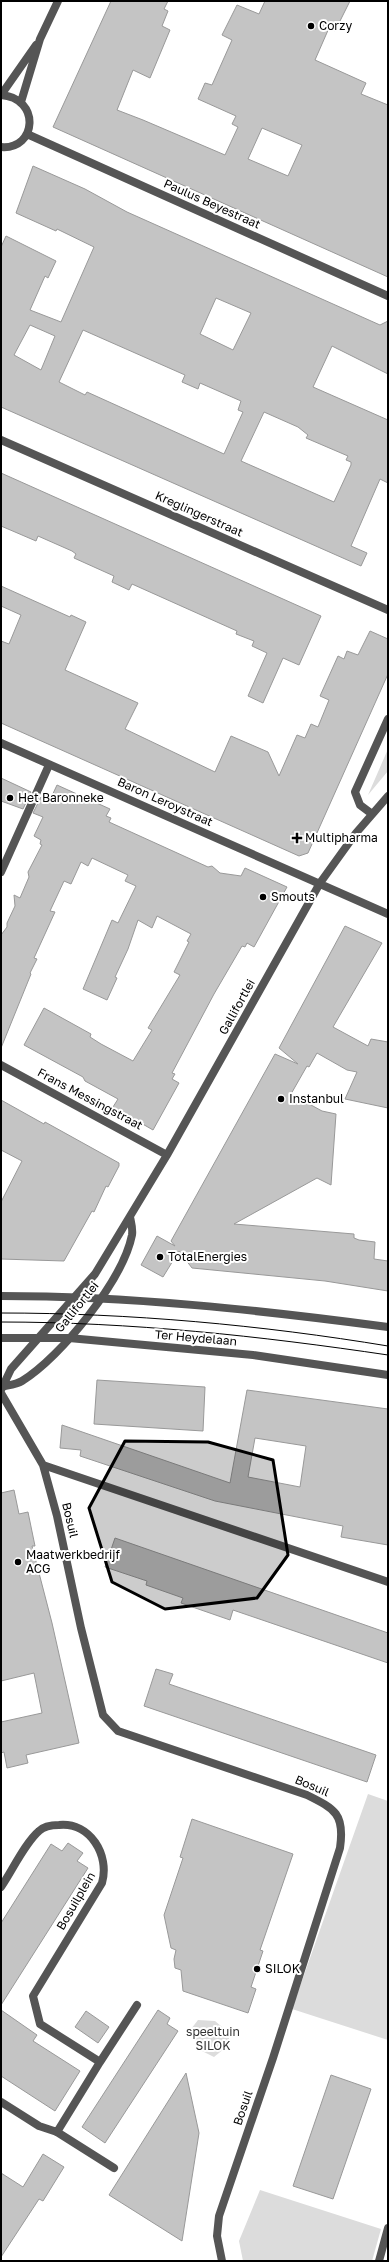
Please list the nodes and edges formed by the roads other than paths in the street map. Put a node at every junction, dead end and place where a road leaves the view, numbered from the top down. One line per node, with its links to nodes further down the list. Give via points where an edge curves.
1 (58, 1): 2 (street)
2 (40, 39): 3 (street); 4 (street)
3 (1, 95): 4 (street, via 12,96)
4 (21, 102): 5 (street, via 28,111 30,122)
5 (27, 134): 6 (street, via 18,143); 7 (street, Paulus Beyestraat)
6 (2, 149)
7 (388, 296)
8 (1, 440): 9 (street, Kreglingerstraat)
9 (388, 610)
10 (388, 719): 14 (street, via 355,792 360,805)
11 (1, 743): 12 (street, Baron Leroystraat)
12 (49, 765): 15 (street); 16 (street, Baron Leroystraat)
13 (388, 796): 14 (street, Gallifortlei)
14 (372, 814): 16 (street, Gallifortlei)
15 (1, 872)
16 (320, 883): 17 (street, Baron Leroystraat); 19 (street, Gallifortlei)
17 (388, 914)
18 (1, 1065): 19 (street, Frans Messingstraat)
19 (167, 1155): 20 (street, Gallifortlei)
20 (130, 1217): 22 (street, Gallifortlei, via 95,1274); 23 (street, Gallifortlei, via 132,1234 116,1276)
21 (1, 1296): 22 (street)
22 (73, 1299): 23 (street); 25 (street, Gallifortlei)
23 (101, 1299): 24 (street); 27 (street, Gallifortlei)
24 (388, 1327)
25 (39, 1337): 26 (street, Ter Heydelaan); 27 (street, Ter Heydelaan); 29 (street, Gallifortlei, via 11,1369)
26 (1, 1338)
27 (69, 1338): 28 (street, Ter Heydelaan, via 252,1355); 29 (street, Gallifortlei, via 21,1381)
28 (388, 1375)
29 (2, 1390): 30 (street, Bosuil)
30 (43, 1465): 31 (street); 39 (street, Bosuil, via 103,1715 118,1731 307,1795 331,1807 340,1819 340,1848 219,2216 217,2236)
31 (388, 1582)
32 (1, 1887): 34 (street, Bosuilplein, via 39,1830 49,1825 66,1824 80,1828 95,1840 105,1862 106,1872 102,1883 33,1996 40,2024)
33 (137, 2005): 34 (street)
34 (100, 2062): 36 (street)
35 (1, 2102): 36 (street, via 39,2126)
36 (57, 2132): 37 (street)
37 (114, 2168)
38 (388, 2228): 40 (street)
39 (222, 2261)
40 (379, 2261)

